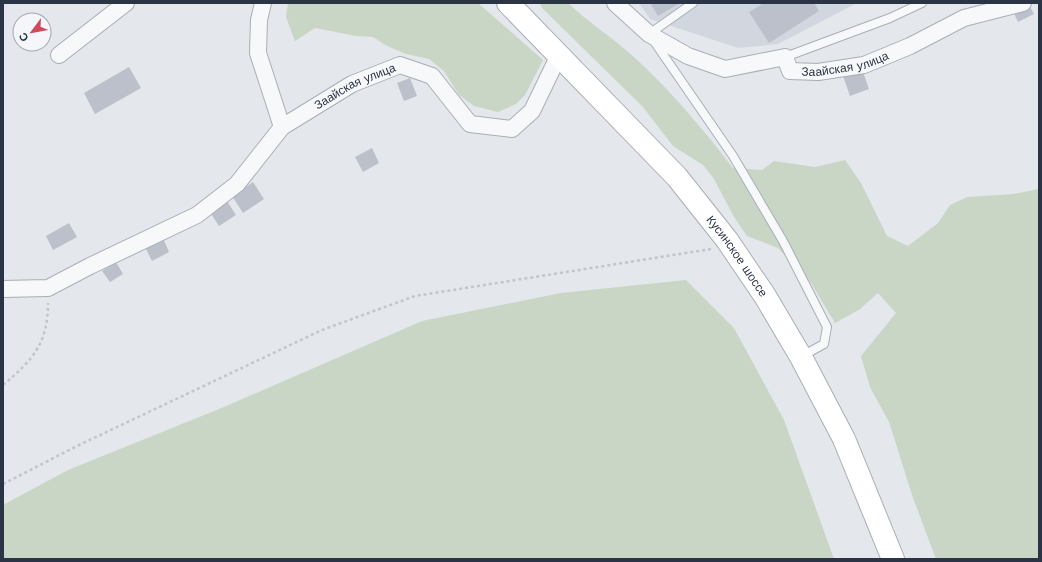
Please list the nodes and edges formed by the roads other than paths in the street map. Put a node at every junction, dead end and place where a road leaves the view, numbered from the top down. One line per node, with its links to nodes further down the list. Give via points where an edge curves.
1 (126, 3): 9 (street)
2 (263, 3): 12 (street, via 259,20 258,53)
3 (508, 3): 10 (main road, Кусинское шоссе)
4 (615, 3): 8 (street, Заайская улица)
5 (693, 3): 8 (lane)
6 (922, 3): 11 (lane, via 890,18)
7 (1023, 3): 11 (street, Заайская улица, via 964,18 910,46 864,65 818,72 790,71)
8 (650, 34): 11 (street, Заайская улица, via 688,56 725,69); 14 (lane, via 733,156 783,241 828,327 824,344)
9 (59, 55)
10 (559, 55): 12 (street, Заайская улица, via 532,112 512,129 470,124 432,76 400,65 352,84); 14 (main road, Кусинское шоссе, via 677,177 727,240 765,296)
11 (785, 57)
12 (282, 127): 13 (street, Заайская улица, via 237,184 197,215 48,288)
13 (3, 289)
14 (801, 357): 15 (main road, Кусинское шоссе, via 844,439)
15 (893, 559)

